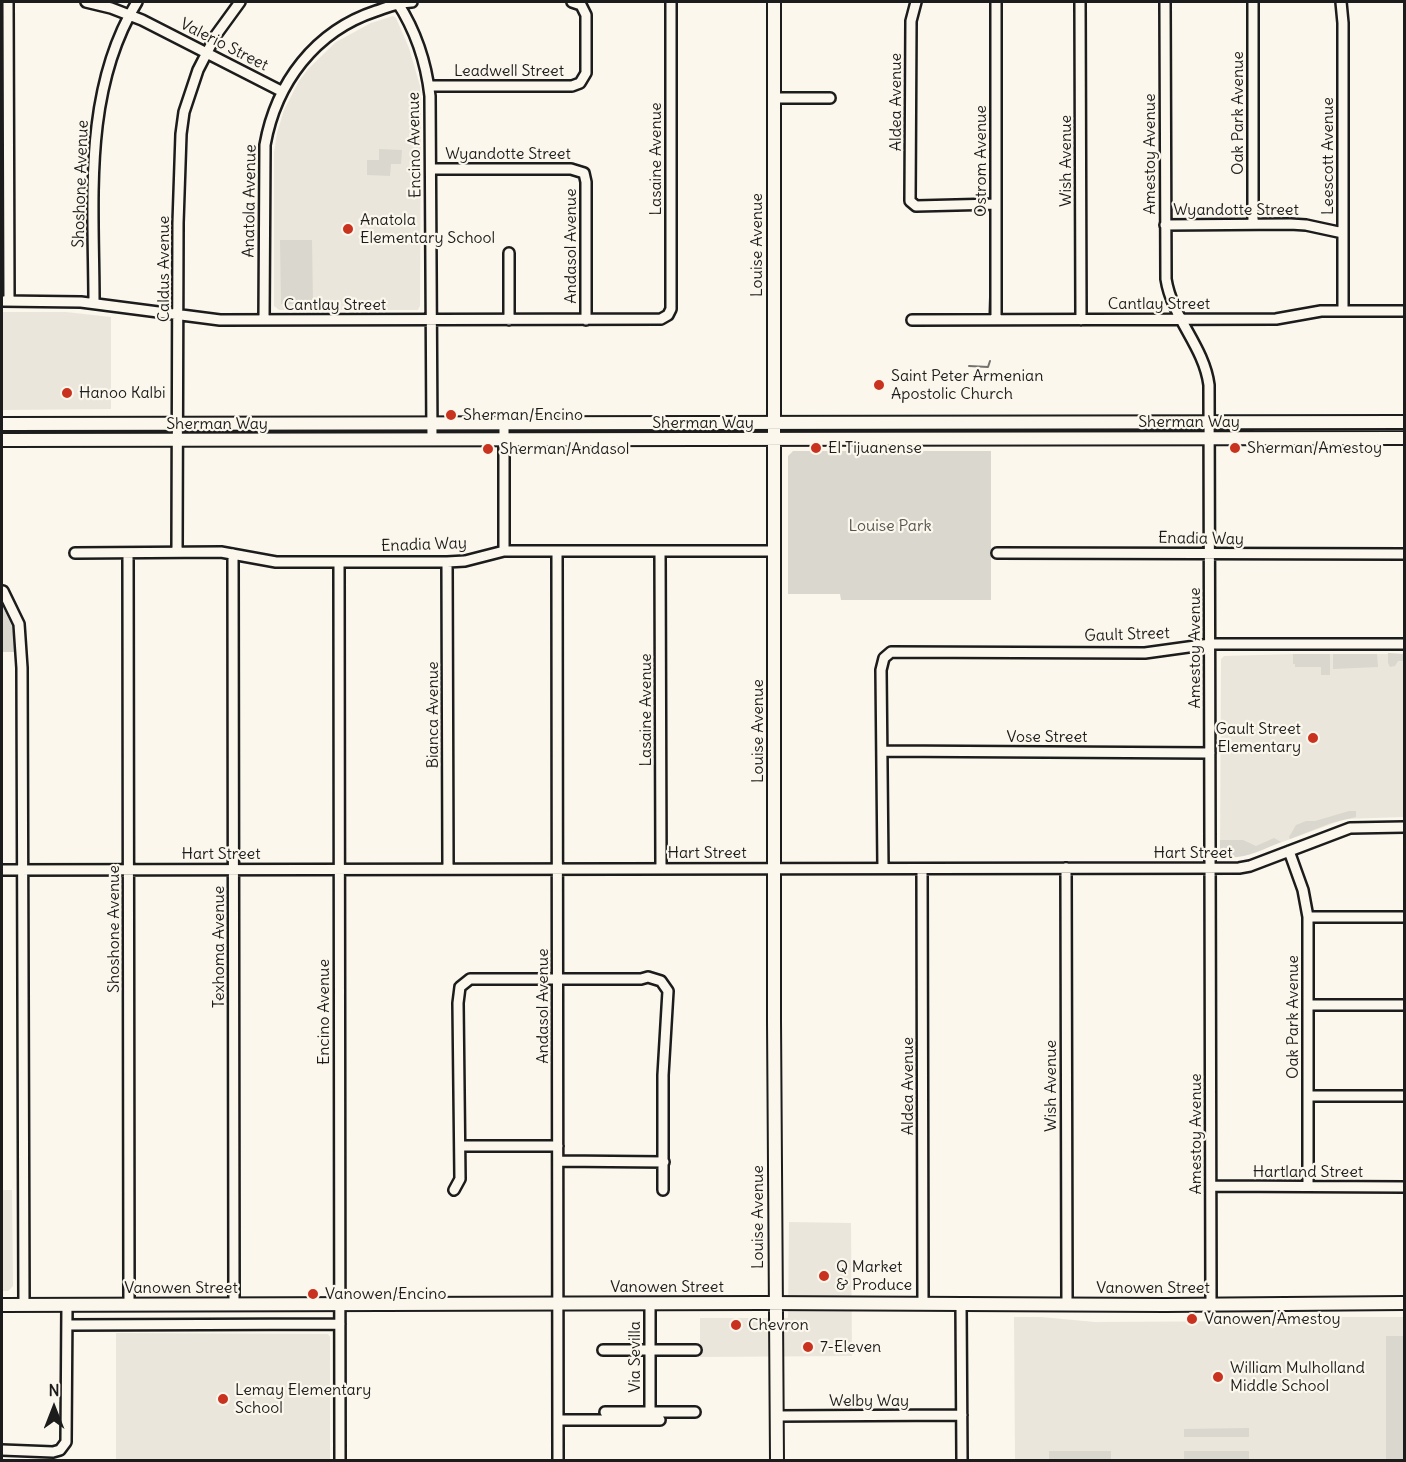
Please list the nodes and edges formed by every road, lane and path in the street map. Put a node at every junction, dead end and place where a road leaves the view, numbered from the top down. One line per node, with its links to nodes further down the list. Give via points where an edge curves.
1 (8, 2): 29 (street)
2 (86, 2): 16 (street, Valerio Street)
3 (137, 2): 16 (street, Shoshone Avenue)
4 (240, 2): 17 (street, Caldus Avenue)
5 (412, 2): 15 (street, Anatola Avenue)
6 (572, 2): 18 (street, Leadwell Street, via 583,7 586,15 586,73 578,85)
7 (671, 2): 34 (street, Lasaine Avenue)
8 (774, 2): 20 (main road, Louise Avenue)
9 (916, 2): 24 (street, Aldea Avenue, via 911,21 911,203)
10 (996, 2): 24 (street, Ostrom Avenue)
11 (1080, 2): 41 (street, Wish Avenue)
12 (1165, 2): 26 (street, Amestoy Avenue)
13 (1253, 2): 25 (street, Oak Park Avenue)
14 (1341, 2): 27 (street, Leescott Avenue)
15 (398, 3): 18 (street, Encino Avenue, via 420,47); 19 (street, Anatola Avenue, via 333,33 310,51)
16 (129, 15): 17 (street, Valerio Street); 30 (street, Shoshone Avenue, via 105,77 96,130)
17 (206, 52): 19 (street, Valerio Street); 33 (street, Caldus Avenue, via 180,134)
18 (429, 86): 22 (street, Encino Avenue)
19 (281, 91): 35 (street, Anatola Avenue, via 265,145)
20 (774, 98): 21 (street); 46 (main road, Louise Avenue)
21 (830, 98)
22 (432, 169): 23 (street, Wyandotte Street); 36 (street, Encino Avenue)
23 (584, 172): 38 (street, Andasol Avenue)
24 (996, 204): 40 (street, Ostrom Avenue)
25 (1253, 224): 26 (street, Wyandotte Street); 27 (street, Wyandotte Street, via 1306,225)
26 (1165, 225): 42 (street, Amestoy Avenue, via 1166,279)
27 (1342, 233): 31 (street, Leescott Avenue)
28 (509, 253): 37 (street)
29 (5, 301): 30 (street, Cantlay Street)
30 (94, 303): 33 (street, Cantlay Street)
31 (1342, 311): 32 (street, Cantlay Street); 42 (street, Cantlay Street, via 1276,319)
32 (1404, 311)
33 (179, 315): 35 (street, Cantlay Street); 49 (street, Caldus Avenue)
34 (668, 315): 38 (street, Cantlay Street, via 657,320)
35 (264, 320): 36 (street, Cantlay Street)
36 (431, 320): 37 (street, Cantlay Street); 44 (street, Encino Avenue)
37 (509, 320): 38 (street, Cantlay Street)
38 (586, 320)
39 (912, 320): 40 (street, Cantlay Street)
40 (996, 320): 41 (street, Cantlay Street)
41 (1081, 320): 42 (street, Cantlay Street)
42 (1180, 320): 47 (street, Amestoy Avenue, via 1208,376)
43 (1404, 422): 47 (main road, Sherman Way)
44 (432, 423): 45 (main road, Sherman Way); 49 (main road, Sherman Way); 52 (street, Encino Avenue)
45 (504, 423): 46 (main road, Sherman Way); 53 (street)
46 (774, 423): 47 (main road, Sherman Way); 54 (main road, Louise Avenue)
47 (1209, 423): 50 (street, Amestoy Avenue)
48 (2, 424): 49 (main road, Sherman Way)
49 (178, 424): 56 (street, Caldus Avenue)
50 (1209, 438): 51 (main road, Sherman Way); 54 (main road, Sherman Way); 66 (street, Amestoy Avenue)
51 (1404, 438)
52 (432, 439): 53 (main road, Sherman Way); 56 (main road, Sherman Way)
53 (504, 439): 54 (main road, Sherman Way); 57 (street)
54 (774, 439): 59 (main road, Louise Avenue)
55 (2, 440): 56 (main road, Sherman Way)
56 (178, 440): 60 (street, Caldus Avenue)
57 (504, 551): 61 (street, Enadia Way); 69 (street, Enadia Way)
58 (660, 551): 59 (street, Enadia Way); 61 (street, Enadia Way); 80 (street, Lasaine Avenue)
59 (775, 551): 81 (main road, Louise Avenue)
60 (177, 552): 63 (street, Enadia Way); 65 (street, Enadia Way)
61 (557, 552): 79 (street, Andasol Avenue)
62 (75, 553): 63 (street, Enadia Way)
63 (128, 553): 85 (street, Shoshone Avenue)
64 (997, 553): 66 (street, Enadia Way)
65 (233, 554): 68 (street, Enadia Way, via 276,562); 86 (street, Texhoma Avenue)
66 (1210, 554): 67 (street, Enadia Way); 71 (street, Amestoy Avenue)
67 (1404, 554)
68 (339, 562): 69 (street, Enadia Way); 77 (street, Encino Avenue)
69 (447, 562): 78 (street, Bianca Avenue)
70 (3, 591): 89 (street, via 19,624 21,646)
71 (1210, 644): 72 (street, Gault Street); 73 (street, Gault Street, via 1145,653 891,652 881,670); 74 (street, Amestoy Avenue)
72 (1404, 644)
73 (883, 751): 74 (street, Vose Street); 82 (street)
74 (1210, 753): 84 (street, Amestoy Avenue)
75 (1404, 827): 76 (street, Hart Street, via 1350,828)
76 (1289, 851): 84 (street, Hart Street, via 1244,867); 90 (street, Oak Park Avenue)
77 (338, 868): 78 (street, Hart Street); 86 (street, Hart Street); 118 (street, Encino Avenue)
78 (448, 868): 79 (street, Hart Street)
79 (557, 868): 80 (street, Hart Street); 92 (street, Andasol Avenue)
80 (661, 868): 81 (street, Hart Street)
81 (774, 868): 82 (street, Hart Street); 107 (main road, Louise Avenue)
82 (883, 868): 87 (street, Hart Street)
83 (1066, 868): 84 (street, Hart Street); 87 (street, Hart Street); 112 (street, Wish Avenue)
84 (1210, 868): 101 (street, Amestoy Avenue)
85 (129, 869): 86 (street, Hart Street); 89 (street, Hart Street); 116 (street, Shoshone Avenue)
86 (234, 869): 117 (street, Texhoma Avenue)
87 (922, 869): 110 (street, Aldea Avenue)
88 (2, 870): 89 (street, Hart Street)
89 (23, 870): 114 (street)
90 (1308, 917): 91 (street); 93 (street, Oak Park Avenue)
91 (1404, 917)
92 (558, 979): 97 (street, via 477,979 460,987); 98 (street, Andasol Avenue); 100 (street, via 648,977 666,986 669,999 663,1074)
93 (1308, 1005): 94 (street); 96 (street, Oak Park Avenue)
94 (1404, 1005)
95 (1404, 1095): 96 (street)
96 (1309, 1096): 102 (street, Oak Park Avenue)
97 (460, 1146): 98 (street); 104 (street, via 460,1179)
98 (558, 1146): 99 (street, Andasol Avenue)
99 (558, 1161): 100 (street); 109 (street, Andasol Avenue)
100 (664, 1162): 105 (street)
101 (1211, 1186): 102 (street, Hartland Street); 119 (street, Amestoy Avenue)
102 (1308, 1186): 103 (street, Hartland Street)
103 (1404, 1187)
104 (454, 1190)
105 (663, 1190)
106 (650, 1303): 107 (main road, Vanowen Street); 109 (main road, Vanowen Street); 123 (street, Via Sevilla)
107 (775, 1303): 110 (main road, Vanowen Street); 129 (main road, Louise Avenue)
108 (1404, 1303): 119 (main road, Vanowen Street)
109 (557, 1304): 118 (main road, Vanowen Street); 130 (street, Andasol Avenue)
110 (923, 1304): 111 (main road, Vanowen Street)
111 (961, 1304): 112 (main road, Vanowen Street); 128 (street)
112 (1067, 1304): 119 (main road, Vanowen Street)
113 (2, 1305): 114 (main road, Vanowen Street)
114 (24, 1305): 115 (main road, Vanowen Street)
115 (67, 1305): 116 (main road, Vanowen Street); 121 (street)
116 (129, 1305): 117 (main road, Vanowen Street)
117 (234, 1305): 118 (main road, Vanowen Street)
118 (340, 1305): 120 (street, Encino Avenue)
119 (1211, 1305)
120 (340, 1324): 121 (street); 133 (street, Encino Avenue)
121 (67, 1325): 132 (street, via 68,1429 64,1446 53,1452)
122 (603, 1350): 123 (street)
123 (650, 1350): 124 (street); 126 (street, Via Sevilla)
124 (696, 1350)
125 (605, 1412): 126 (street)
126 (650, 1412): 127 (street)
127 (695, 1412)
128 (962, 1415): 129 (street, Welby Way); 136 (street)
129 (776, 1416): 135 (main road, Louise Avenue)
130 (558, 1420): 131 (street); 134 (street, Andasol Avenue)
131 (660, 1420)
132 (2, 1450)
133 (340, 1461)
134 (558, 1461)
135 (777, 1461)
136 (962, 1461)

